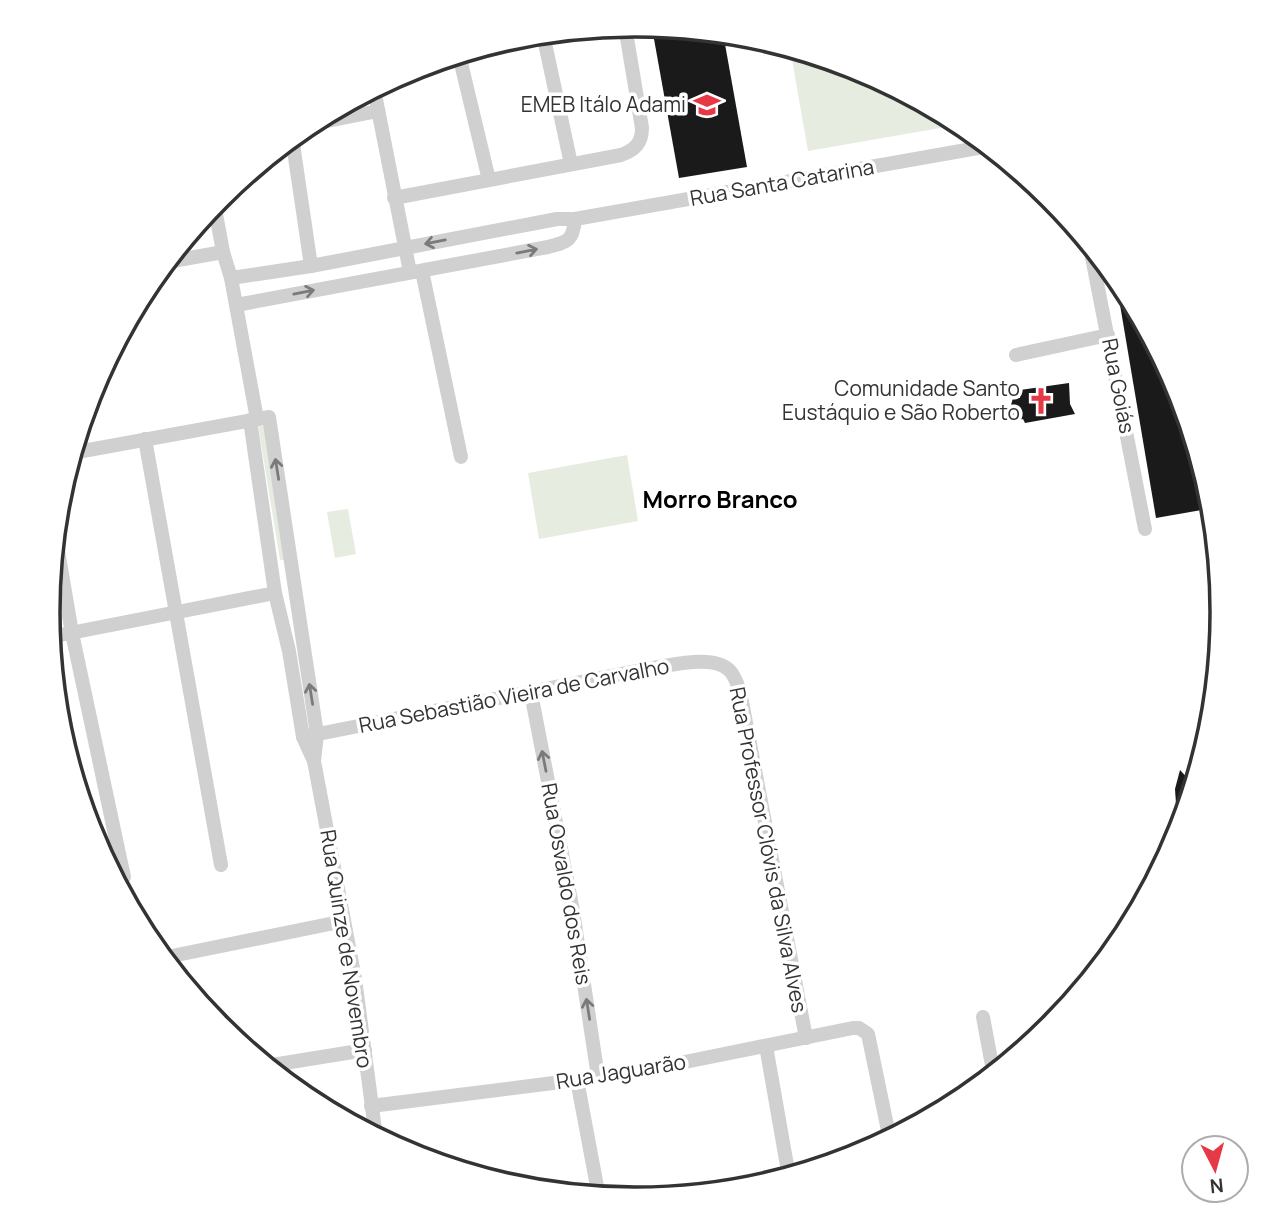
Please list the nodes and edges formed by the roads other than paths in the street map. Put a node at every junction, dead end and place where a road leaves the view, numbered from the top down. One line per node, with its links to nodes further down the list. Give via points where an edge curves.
1 (627, 37): 9 (street, via 642,137 635,148 621,155)
2 (545, 44): 9 (street)
3 (461, 64): 10 (street)
4 (376, 99): 5 (street)
5 (378, 111): 6 (street); 11 (street)
6 (341, 118)
7 (975, 148): 13 (street, Rua Santa Catarina)
8 (294, 150): 18 (street)
9 (571, 164): 10 (street)
10 (489, 180): 11 (street)
11 (394, 198): 14 (street)
12 (217, 218): 15 (street, Rua Quinze de Novembro)
13 (575, 219): 14 (street, Rua Santa Catarina, one-way to 14); 19 (street, one-way to 13, via 563,243 573,233)
14 (405, 247): 18 (street, Rua Santa Catarina); 19 (street)
15 (223, 252): 16 (street); 20 (street, Rua Quinze de Novembro)
16 (182, 259)
17 (1094, 264): 22 (street, Rua Goiás)
18 (311, 266): 20 (street, Rua Santa Catarina)
19 (416, 271): 21 (street, one-way to 19); 27 (street)
20 (231, 278): 21 (street, Rua Quinze de Novembro)
21 (236, 304): 24 (street, Rua Quinze de Novembro)
22 (1108, 335): 23 (street); 28 (street, Rua Goiás)
23 (1016, 355)
24 (259, 419): 25 (street); 29 (street, Rua Quinze de Novembro, one-way to 24); 31 (street, Rua Quinze de Novembro)
25 (145, 439): 26 (street); 33 (street)
26 (83, 451)
27 (460, 457)
28 (1145, 529)
29 (292, 568): 31 (street); 38 (street, Rua Quinze de Novembro, one-way to 29)
30 (61, 571): 34 (street)
31 (273, 571): 32 (street, Rua Quinze de Novembro)
32 (275, 593): 33 (street); 38 (street, Rua Quinze de Novembro)
33 (176, 614): 34 (street); 39 (street)
34 (72, 634): 35 (street); 40 (street)
35 (61, 636)
36 (724, 666): 37 (street, Rua Sebastião Vieira de Carvalho, via 692,662); 44 (street, Rua Professor Clóvis da Silva Alves, via 734,676 743,707)
37 (531, 693): 38 (street, Rua Sebastião Vieira de Carvalho); 49 (street, Rua Osvaldo dos Reis, one-way to 37, via 573,911)
38 (310, 736): 41 (street, Rua Quinze de Novembro)
39 (221, 865)
40 (124, 876)
41 (344, 921): 42 (street); 46 (street, Rua Quinze de Novembro)
42 (174, 956)
43 (982, 1017): 48 (street)
44 (806, 1038): 45 (street, Rua Jaguarão); 53 (street, Rua Jaguarão, via 848,1028 868,1034)
45 (766, 1046): 49 (street, Rua Jaguarão); 54 (street)
46 (365, 1050): 47 (street); 51 (street, Rua Quinze de Novembro)
47 (279, 1064)
48 (992, 1064)
49 (598, 1077): 50 (street, Rua Jaguarão)
50 (577, 1080): 51 (street, Rua Jaguarão); 55 (street)
51 (371, 1106): 52 (street, Rua Quinze de Novembro)
52 (374, 1125)
53 (888, 1130)
54 (787, 1168)
55 (597, 1187)

